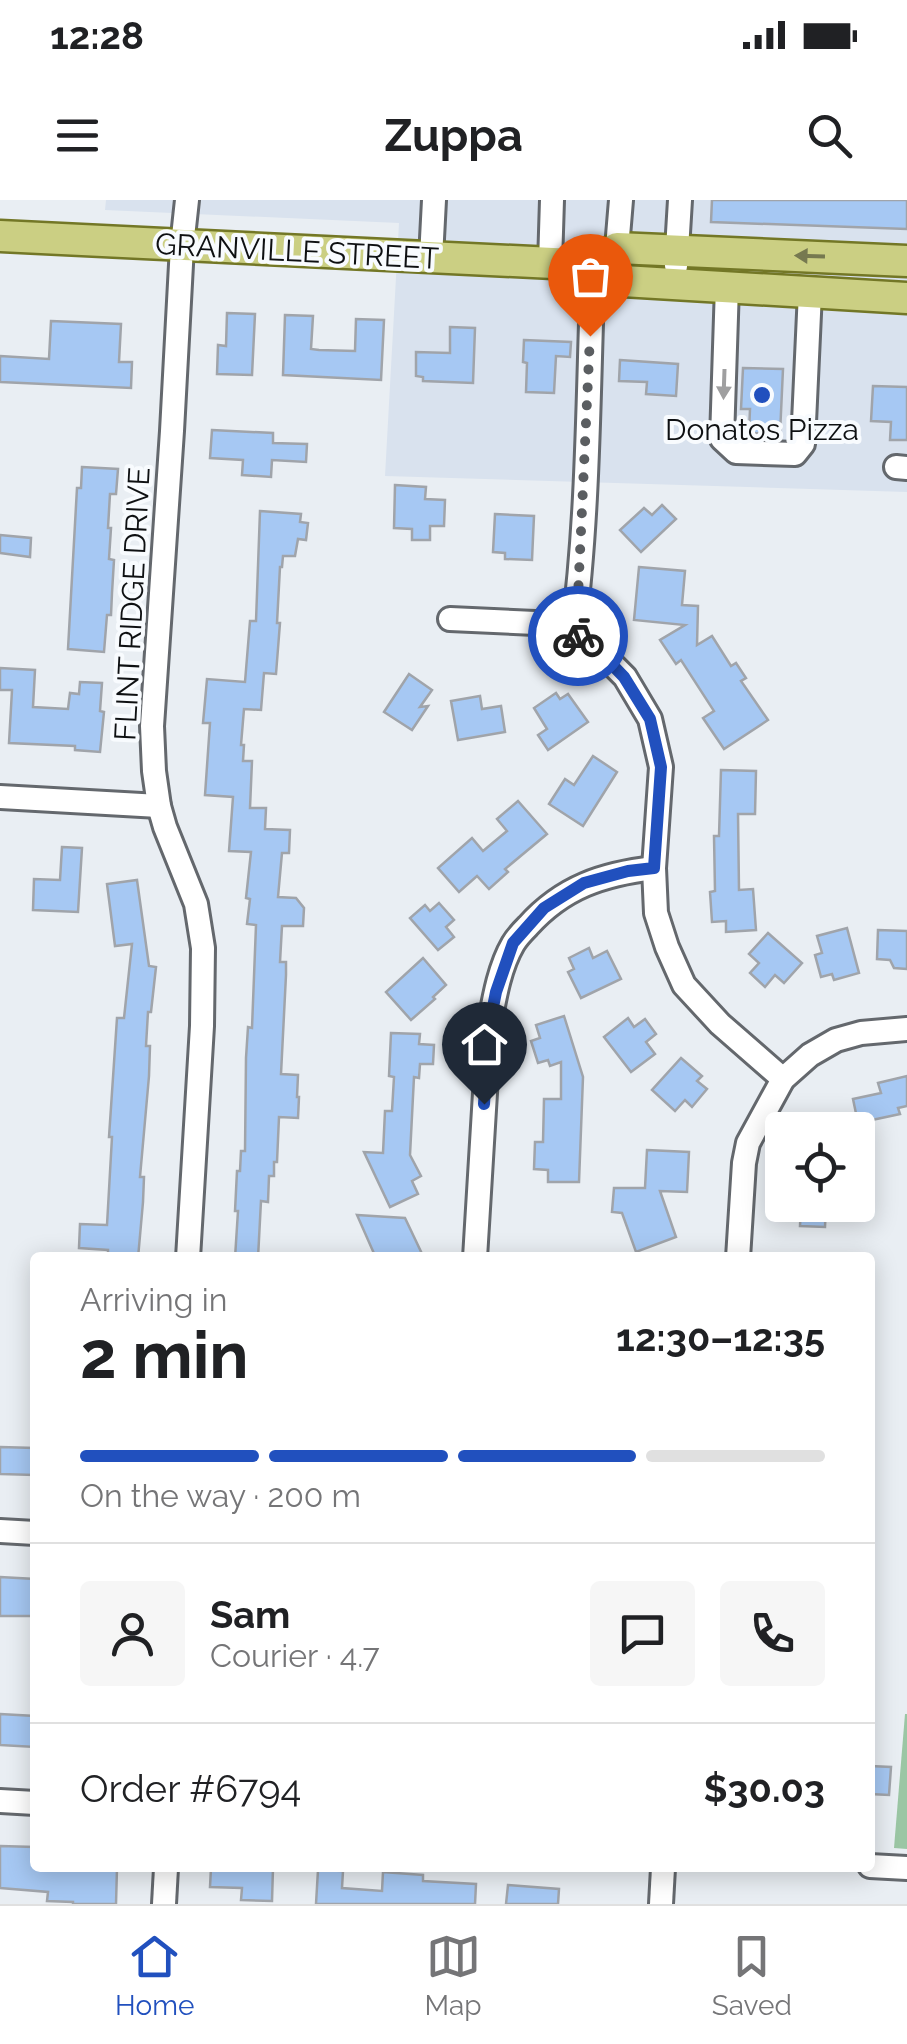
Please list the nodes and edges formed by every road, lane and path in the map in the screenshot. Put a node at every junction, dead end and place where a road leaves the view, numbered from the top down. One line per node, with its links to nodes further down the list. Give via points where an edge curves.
1 (187, 200): 7 (street, FLINT RIDGE DRIVE)
2 (434, 200): 10 (street)
3 (552, 200): 12 (street)
4 (621, 200): 9 (street)
5 (680, 200): 8 (street)
6 (0, 236): 7 (main road, GRANVILLE STREET)
7 (182, 246): 10 (main road, GRANVILLE STREET); 20 (street, FLINT RIDGE DRIVE, via 152,726)
8 (677, 250): 9 (main road, GRANVILLE STREET); 11 (main road, GRANVILLE STREET, one-way to 8); 13 (street)
9 (606, 256): 12 (main road, GRANVILLE STREET); 13 (main road, GRANVILLE STREET, via 622,281); 18 (street)
10 (431, 258): 12 (main road, GRANVILLE STREET)
11 (907, 260)
12 (550, 264)
13 (676, 283): 14 (main road, GRANVILLE STREET)
14 (727, 286): 15 (main road, GRANVILLE STREET); 15 (street, one-way to 15, via 722,438 736,452 795,454 803,444)
15 (810, 292): 16 (main road, GRANVILLE STREET)
16 (907, 298)
17 (450, 619): 18 (street, via 535,623)
18 (573, 633): 21 (street, via 624,677 650,719 661,767)
19 (0, 798): 20 (street)
20 (160, 806): 24 (street, FLINT RIDGE DRIVE, via 196,904 203,948)
21 (654, 868): 23 (street, via 656,912 684,984); 25 (street, via 584,883 544,908 513,943 489,1027)
22 (907, 1029): 23 (street, via 836,1040)
23 (783, 1079): 26 (street, via 748,1144)
24 (188, 1252)
25 (475, 1252)
26 (738, 1252)
27 (0, 1531): 28 (street)
28 (30, 1533)
29 (0, 1801): 30 (street)
30 (30, 1803)
31 (875, 1866): 32 (street)
32 (907, 1868)
33 (166, 1872): 35 (street)
34 (663, 1872): 36 (street)
35 (164, 1904)
36 (661, 1904)

